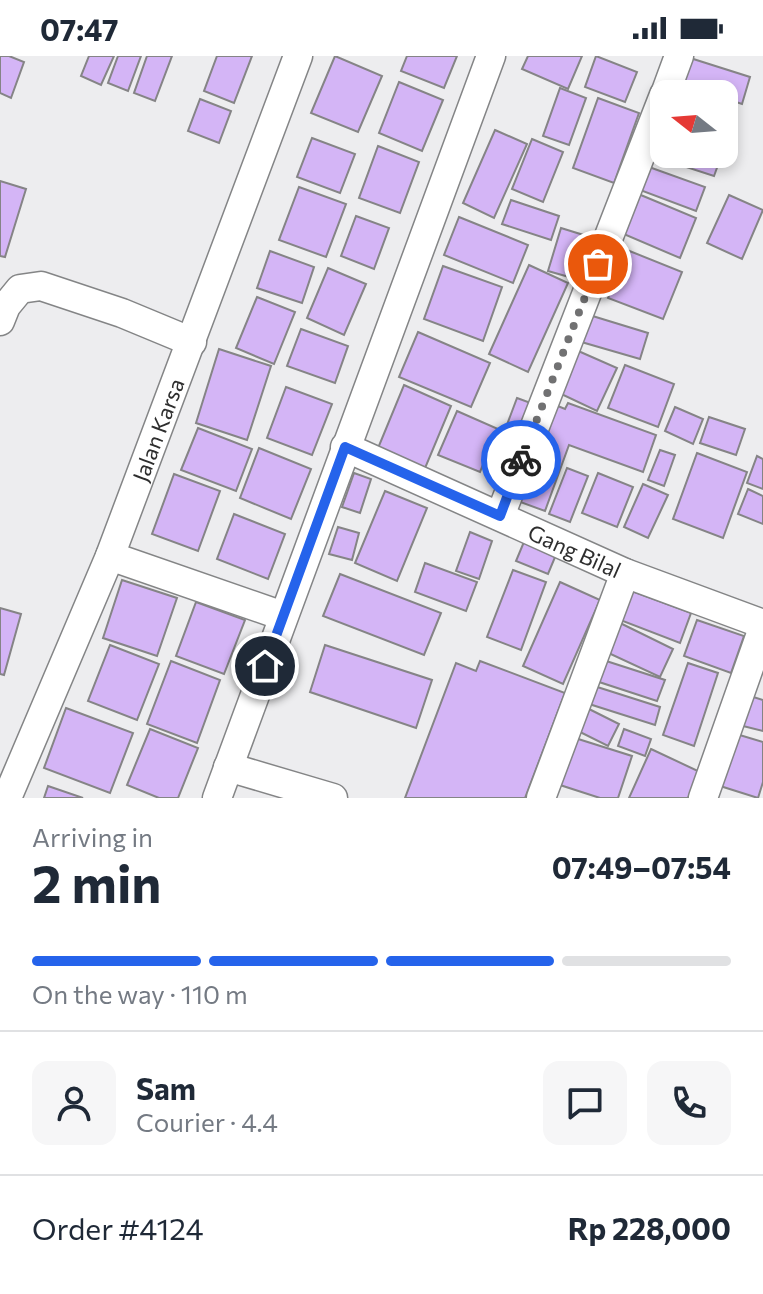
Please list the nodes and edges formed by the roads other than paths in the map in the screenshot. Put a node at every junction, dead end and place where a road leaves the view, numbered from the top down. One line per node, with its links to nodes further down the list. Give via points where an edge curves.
1 (298, 56): 7 (street, Jalan Karsa)
2 (491, 56): 8 (street)
3 (679, 56): 4 (street)
4 (670, 80)
5 (650, 131): 9 (street)
6 (0, 321): 7 (street, via 20,289 41,286)
7 (192, 342): 10 (street, Jalan Karsa)
8 (345, 447): 9 (street, Gang Bilal); 12 (street)
9 (500, 516): 11 (street, Gang Bilal)
10 (110, 556): 12 (street); 15 (street, Jalan Karsa)
11 (625, 573): 13 (street, Gang Bilal); 18 (street)
12 (283, 616): 14 (street)
13 (763, 626): 19 (street)
14 (228, 767): 16 (street); 17 (street)
15 (7, 798)
16 (217, 798)
17 (333, 798)
18 (541, 798)
19 (703, 798)

